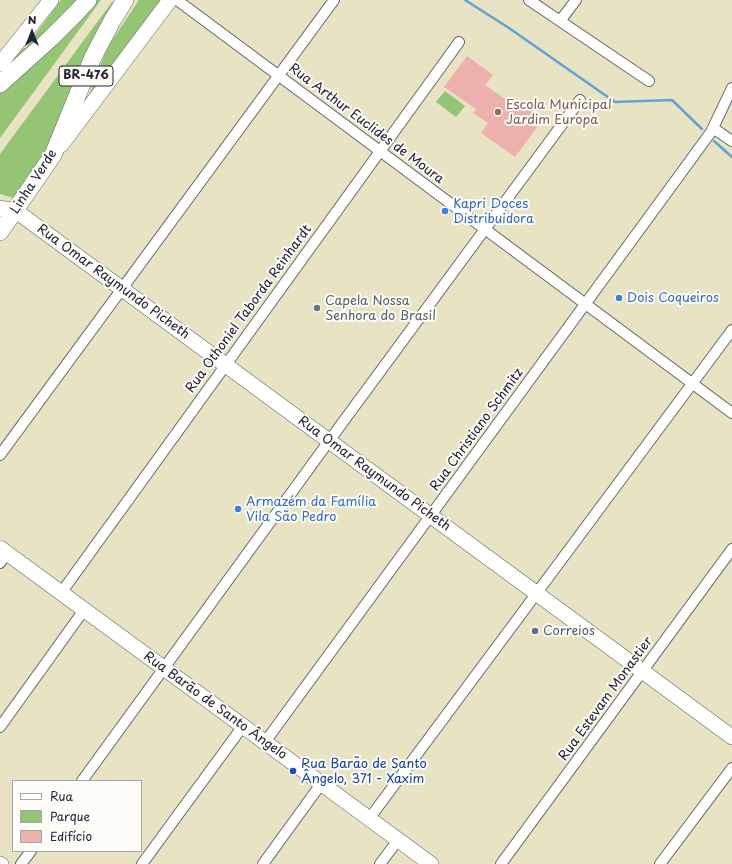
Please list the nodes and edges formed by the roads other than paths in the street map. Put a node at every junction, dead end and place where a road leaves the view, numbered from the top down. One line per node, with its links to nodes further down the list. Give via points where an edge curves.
1 (51, 0): 11 (main road)
2 (88, 0): 14 (highway)
3 (125, 0): 20 (highway, Linha Verde / BR-476, via 93,57)
4 (170, 0): 20 (main road)
5 (177, 0): 12 (street, Rua Arthur Euclides de Moura)
6 (334, 0): 12 (street)
7 (530, 0): 9 (street)
8 (576, 0): 9 (street)
9 (560, 21): 13 (street)
10 (458, 42): 19 (street, Rua Othoniel Taborda Reinhardt)
11 (0, 64)
12 (279, 76): 19 (street, Rua Arthur Euclides de Moura); 24 (street)
13 (649, 81)
14 (0, 84)
15 (732, 88): 17 (street, Rua Christiano Schmitz)
16 (580, 100): 22 (street)
17 (712, 130): 18 (street); 25 (street, Rua Christiano Schmitz)
18 (732, 142)
19 (380, 150): 22 (street, Rua Arthur Euclides de Moura); 27 (street, Rua Othoniel Taborda Reinhardt)
20 (53, 156): 21 (highway, Linha Verde / BR-476)
21 (8, 209): 23 (highway, Linha Verde / BR-476); 24 (main road, Rua Omar Raymundo Picheth)
22 (485, 229): 25 (street, Rua Arthur Euclides de Moura); 30 (street)
23 (0, 232)
24 (122, 289): 27 (main road, Rua Omar Raymundo Picheth); 31 (street)
25 (586, 304): 28 (street, Rua Arthur Euclides de Moura); 32 (street, Rua Christiano Schmitz)
26 (732, 330): 28 (street)
27 (225, 365): 30 (main road, Rua Omar Raymundo Picheth); 35 (street, Rua Othoniel Taborda Reinhardt)
28 (692, 383): 29 (street, Rua Arthur Euclides de Moura); 36 (street)
29 (732, 412)
30 (329, 441): 32 (main road, Rua Omar Raymundo Picheth); 38 (street)
31 (0, 455)
32 (430, 516): 36 (main road, Rua Omar Raymundo Picheth); 43 (street, Rua Christiano Schmitz)
33 (732, 549): 39 (street, Rua Estevam Monastier)
34 (2, 555): 35 (main road, Rua Barão de Santo Ângelo)
35 (61, 593): 37 (main road, Rua Barão de Santo Ângelo)
36 (536, 593): 39 (main road, Rua Omar Raymundo Picheth); 47 (street)
37 (84, 610): 38 (main road, Rua Barão de Santo Ângelo); 41 (street)
38 (164, 668): 40 (main road, Rua Barão de Santo Ângelo); 45 (street)
39 (642, 671): 42 (main road, Rua Omar Raymundo Picheth); 55 (street, Rua Estevam Monastier)
40 (243, 726): 43 (main road, Rua Barão de Santo Ângelo); 51 (street)
41 (0, 727)
42 (732, 737)
43 (265, 742): 46 (main road, Rua Barão de Santo Ângelo)
44 (732, 768): 56 (street)
45 (83, 780)
46 (321, 784): 47 (main road, Rua Barão de Santo Ângelo); 52 (street)
47 (369, 819): 48 (main road, Rua Barão de Santo Ângelo)
48 (398, 840): 53 (street); 54 (main road, Rua Barão de Santo Ângelo)
49 (30, 852): 50 (street)
50 (21, 864)
51 (142, 864)
52 (263, 864)
53 (380, 864)
54 (431, 864)
55 (501, 864)
56 (660, 864)

